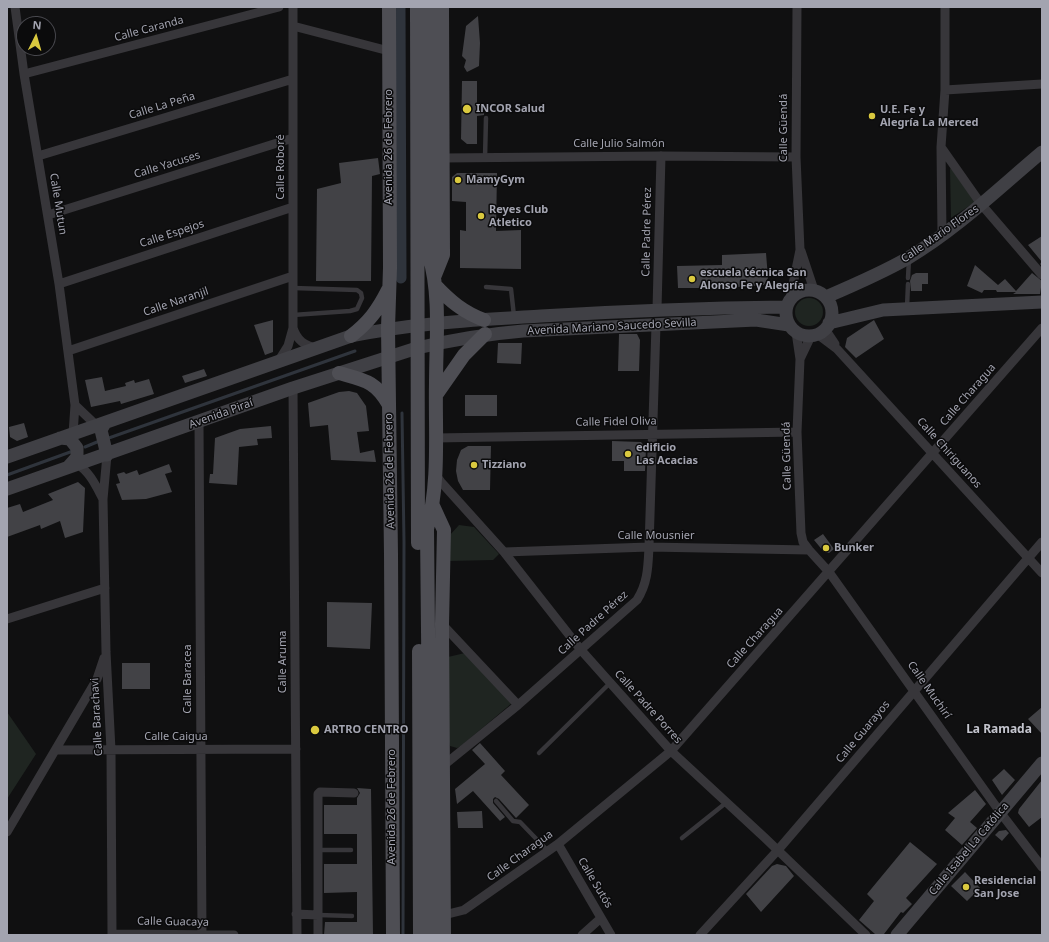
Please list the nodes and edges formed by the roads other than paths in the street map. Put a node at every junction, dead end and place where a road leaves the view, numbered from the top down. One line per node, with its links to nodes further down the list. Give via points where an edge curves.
1 (15, 7): 12 (street, Calle Mutun)
2 (279, 7): 12 (street, Calle Caranda)
3 (293, 7): 10 (street, Calle Roboré)
4 (389, 7): 11 (main road, Avenida 26 de Febrero)
5 (417, 7): 50 (main road)
6 (428, 7): 34 (main road, via 429,255)
7 (442, 7): 23 (main road)
8 (797, 7): 22 (street, Calle Güendá)
9 (945, 7): 15 (street)
10 (293, 26): 11 (street); 13 (street, Calle Roboré)
11 (389, 51): 37 (main road, Avenida 26 de Febrero)
12 (24, 74): 20 (street, Calle Mutun)
13 (293, 79): 17 (street, Calle Roboré); 20 (street, Calle La Peña)
14 (1042, 84): 15 (street)
15 (945, 90): 18 (street)
16 (486, 118): 24 (lane)
17 (293, 138): 26 (street, Calle Roboré); 27 (street, Calle Yacuses)
18 (941, 147): 25 (street); 28 (street)
19 (1042, 152): 25 (street, Calle Mario Flores)
20 (38, 156): 27 (street, Calle Mutun)
21 (661, 156): 22 (street, Calle Julio Salmón); 24 (street, Calle Julio Salmón); 44 (street, Calle Padre Pérez)
22 (796, 157): 29 (street, Calle Güendá)
23 (443, 158): 24 (street, Calle Julio Salmón); 34 (main road, via 443,256)
24 (485, 158)
25 (981, 204): 28 (street, Calle Mario Flores); 32 (street)
26 (293, 207): 31 (street, Calle Roboré); 35 (street, Calle Espejos)
27 (48, 215): 35 (street, Calle Mutun)
28 (942, 234): 30 (street, Calle Mario Flores)
29 (800, 250): 40 (street, Calle Güendá); 43 (street, Calle Güendá)
30 (909, 257): 33 (lane); 41 (street, Calle Mario Flores, via 858,284)
31 (293, 276): 38 (street, Calle Roboré); 62 (street, Calle Naranjil)
32 (1042, 276)
33 (908, 278)
34 (435, 280): 48 (main road, via 457,306); 49 (main road)
35 (59, 284): 62 (street, Calle Mutun)
36 (908, 284): 45 (lane)
37 (390, 286): 53 (main road, Avenida 26 de Febrero); 58 (main road, via 367,323)
38 (293, 288): 46 (street, Calle Roboré); 46 (lane, via 356,290 361,293 362,298 357,309 350,311)
39 (486, 288): 47 (lane, via 512,291)
40 (814, 290): 41 (street); 43 (street, via 801,291)
41 (826, 297): 56 (street, via 832,307)
42 (1042, 302): 45 (street)
43 (788, 303): 44 (street, Avenida Mariano Saucedo Sevilla); 54 (street, via 786,318)
44 (657, 309): 47 (street, Avenida Mariano Saucedo Sevilla)
45 (907, 309): 56 (street, via 876,311)
46 (293, 315): 52 (street, Calle Roboré)
47 (514, 318): 48 (street, Avenida Mariano Saucedo Sevilla)
48 (484, 320): 49 (street, Avenida Mariano Saucedo Sevilla)
49 (436, 324): 50 (street); 59 (main road)
50 (417, 325): 53 (street); 61 (main road)
51 (656, 325): 54 (street, Avenida Mariano Saucedo Sevilla, via 756,320); 57 (street, Avenida Mariano Saucedo Sevilla); 75 (street, Calle Padre Pérez)
52 (293, 328): 60 (street, via 301,342); 65 (street, Calle Roboré, via 288,346)
53 (388, 328): 58 (street); 63 (main road, Avenida 26 de Febrero)
54 (792, 328): 56 (street); 64 (street, Calle Güendá)
55 (1042, 328): 79 (street, Calle Charagua)
56 (821, 330): 64 (street, Calle Güendá); 79 (street, Calle Chiriguanos)
57 (485, 334): 59 (street, Avenida Mariano Saucedo Sevilla); 68 (main road, via 464,355)
58 (351, 336): 60 (street)
59 (436, 344): 61 (street, Avenida Piraí); 68 (main road)
60 (317, 348): 65 (street)
61 (417, 348): 63 (street, Avenida Piraí); 136 (main road)
62 (68, 352): 69 (street, Calle Mutun)
63 (389, 357): 66 (street, Avenida Piraí); 70 (main road, Avenida 26 de Febrero)
64 (800, 359): 73 (street, Calle Güendá)
65 (277, 362): 72 (street)
66 (340, 373): 67 (street, Avenida Piraí); 70 (main road, via 372,384 383,393)
67 (293, 388): 71 (street, Avenida Piraí); 105 (street, Calle Aruma)
68 (436, 395): 77 (main road)
69 (75, 405): 72 (street); 74 (street, Calle Mutun)
70 (389, 405): 135 (main road, Avenida 26 de Febrero)
71 (199, 422): 78 (street, Avenida Piraí); 104 (street, Calle Baracea)
72 (101, 425): 74 (street); 80 (street)
73 (797, 432): 75 (street, Calle Fidel Oliva); 89 (street, Calle Güendá, via 801,534)
74 (73, 434): 76 (street)
75 (652, 434): 77 (street, Calle Fidel Oliva); 88 (street, Calle Padre Pérez)
76 (60, 438): 81 (street); 82 (street, via 70,439 77,448)
77 (435, 438): 83 (main road)
78 (123, 450): 80 (street, Avenida Piraí); 85 (street, Calle Barachavi, via 113,461)
79 (934, 453): 91 (street, Calle Chiriguanos); 92 (street, Calle Charagua)
80 (107, 455): 82 (street, Avenida Piraí); 85 (street, Calle Barachavi)
81 (7, 457)
82 (73, 466): 84 (street, Avenida Piraí); 85 (street, Calle Barachavi, via 83,467)
83 (435, 474): 86 (main road); 90 (street, Calle Padre Porres)
84 (7, 489)
85 (103, 499): 94 (street, Calle Barachavi)
86 (433, 506): 96 (main road, via 444,530); 101 (main road, via 427,529)
87 (1042, 542): 91 (street, Calle Guarayos)
88 (649, 547): 89 (street, Calle Mousnier); 90 (street, Calle Mousnier); 98 (street, Calle Padre Pérez, via 648,574 637,600)
89 (809, 550): 92 (street, Calle Muchirí)
90 (504, 552): 98 (street, Calle Padre Porres)
91 (1028, 558): 93 (street, Calle Chiriguanos); 102 (street, Calle Guarayos)
92 (829, 572): 102 (street, Calle Muchirí); 108 (street, Calle Charagua)
93 (1042, 573)
94 (105, 588): 95 (street); 99 (street, Calle Barachavi)
95 (7, 619)
96 (442, 624): 97 (main road); 103 (street)
97 (442, 648): 101 (main road); 111 (main road)
98 (581, 650): 100 (street, Calle Padre Porres); 103 (street, Calle Padre Pérez)
99 (106, 652): 106 (street, via 97,678); 107 (street, Calle Barachavi)
100 (610, 683): 108 (street, Calle Padre Porres); 109 (lane)
101 (429, 688): 137 (main road)
102 (914, 690): 115 (street, Calle Muchirí); 121 (street, Calle Guarayos)
103 (518, 705): 111 (street, Calle Padre Pérez)
104 (200, 749): 105 (street, Calle Caigua); 107 (street, Calle Caigua); 131 (street, Calle Baracea)
105 (296, 749): 124 (street, Calle Aruma)
106 (56, 750): 107 (street, Calle Caigua); 116 (street)
107 (111, 750): 129 (street, Calle Barachavi)
108 (671, 751): 114 (street, Calle Padre Porres); 118 (street, Calle Charagua)
109 (539, 753)
110 (1042, 763): 115 (street, Calle Isabel La Católica)
111 (444, 765): 126 (main road)
112 (354, 793): 119 (street, via 318,794)
113 (496, 801): 122 (lane, via 513,821 520,822)
114 (727, 802): 117 (lane); 121 (street, Calle Padre Porres)
115 (1000, 812): 123 (street, Calle Muchirí); 142 (street, Calle Isabel La Católica)
116 (7, 832)
117 (682, 838)
118 (558, 844): 122 (street, Calle Charagua); 128 (street, Calle Sutós)
119 (318, 850): 120 (lane); 125 (street)
120 (351, 850)
121 (778, 850): 130 (street, Calle Guarayos); 141 (street, Calle Padre Porres)
122 (548, 851): 126 (street, Calle Charagua, via 464,910)
123 (1042, 867)
124 (296, 914): 125 (street); 133 (street, Calle Aruma)
125 (318, 915): 127 (lane); 134 (street)
126 (444, 915): 138 (main road)
127 (352, 916)
128 (602, 918): 139 (street); 140 (street, Calle Sutós)
129 (112, 934): 131 (street, Calle Guacaya)
130 (702, 934)
131 (202, 935): 132 (street, Calle Guacaya)
132 (234, 935)
133 (296, 935)
134 (318, 935)
135 (392, 935)
136 (420, 935)
137 (431, 935)
138 (444, 935)
139 (582, 935)
140 (611, 935)
141 (866, 935)
142 (897, 935)

